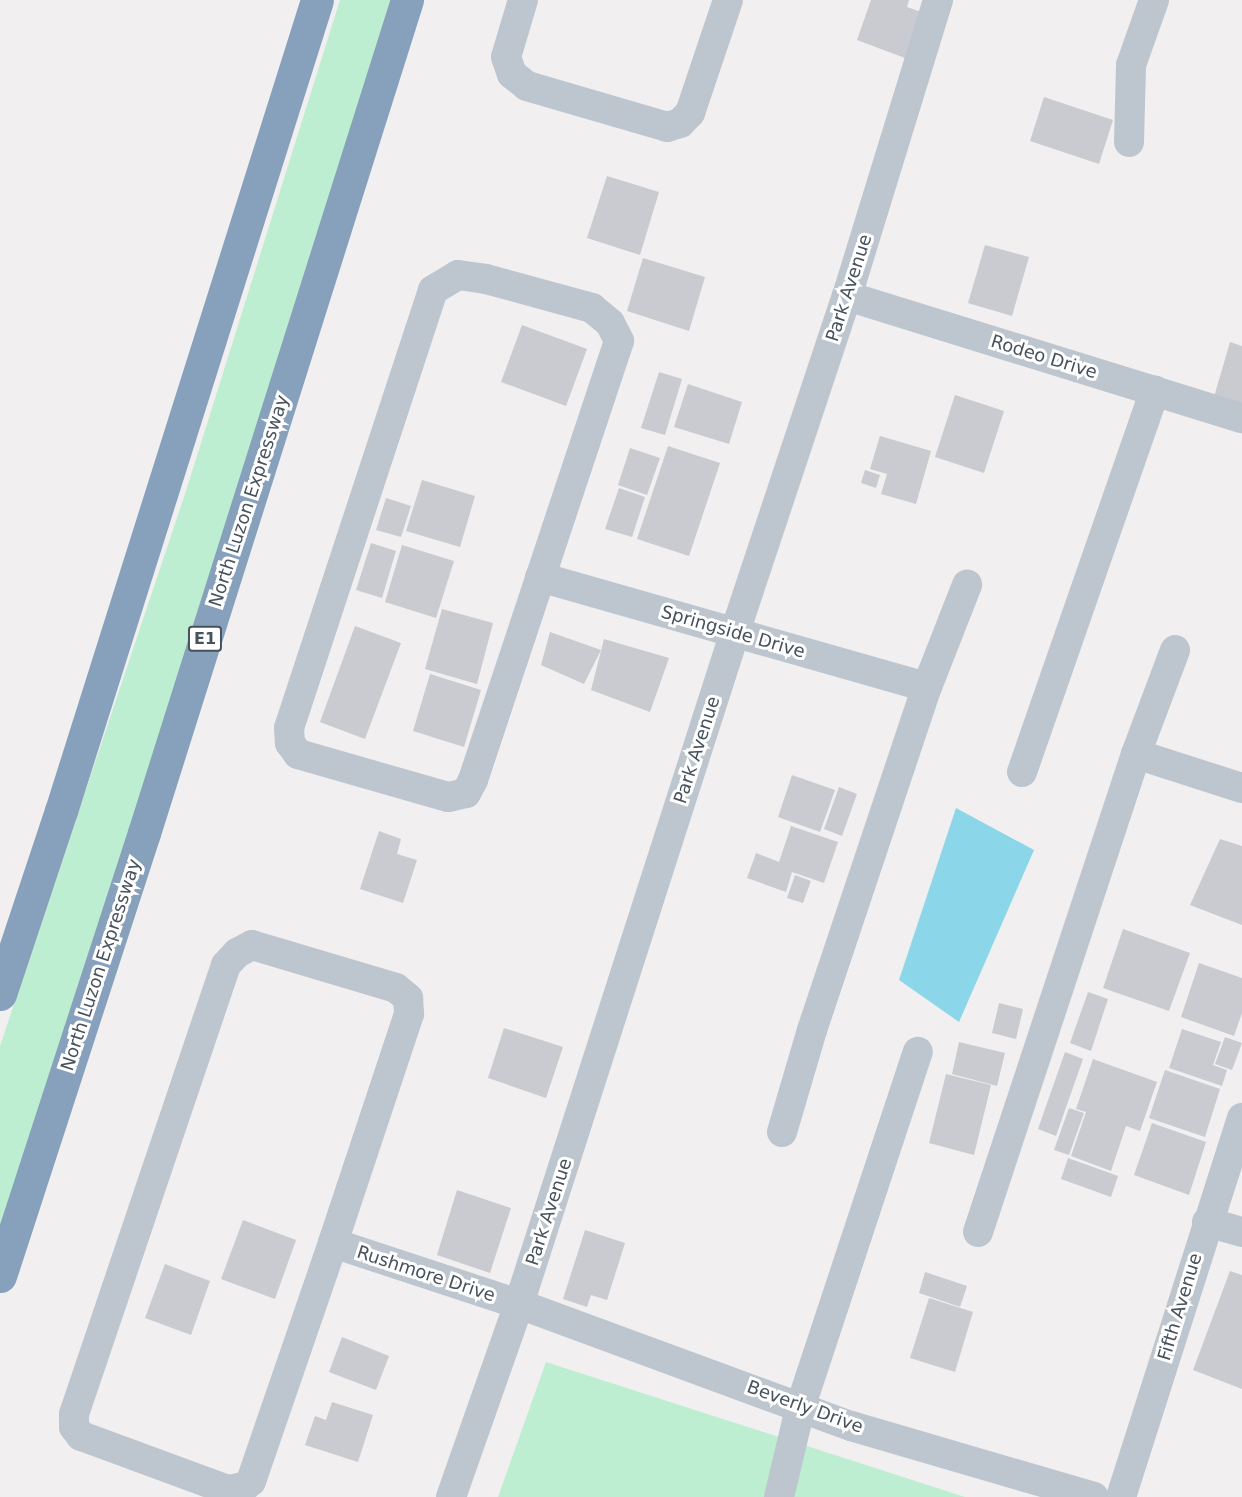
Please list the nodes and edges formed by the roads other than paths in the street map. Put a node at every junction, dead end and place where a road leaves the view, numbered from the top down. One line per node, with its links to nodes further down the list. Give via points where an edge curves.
1 (317, 0): 19 (highway)
2 (407, 0): 27 (highway, North Luzon Expressway / E1, via 141,844)
3 (523, 0): 4 (street, via 506,57 512,74 527,86 667,127 680,123 690,113)
4 (728, 0)
5 (938, 0): 8 (street, Park Avenue)
6 (1154, 0): 7 (street, via 1131,65)
7 (1129, 142)
8 (847, 296): 9 (street, Rodeo Drive); 13 (street, Park Avenue)
9 (1155, 391): 10 (street, Rodeo Drive); 17 (street)
10 (1242, 418)
11 (540, 578): 11 (street, via 619,341 610,323 592,308 458,275 433,290 289,728 290,743 298,754 448,797 466,793); 13 (street, Springside Drive)
12 (967, 585): 15 (street)
13 (735, 632): 15 (street, Springside Drive); 28 (street, Park Avenue)
14 (1175, 650): 16 (street)
15 (927, 687): 22 (street, via 812,1030)
16 (1136, 754): 18 (street); 24 (street)
17 (1022, 772)
18 (1242, 788)
19 (0, 994)
20 (918, 1052): 29 (street)
21 (1242, 1118): 23 (street, Fifth Avenue)
22 (782, 1132)
23 (1207, 1222): 25 (street); 33 (street, Fifth Avenue)
24 (978, 1232)
25 (1242, 1232)
26 (333, 1244): 26 (street, via 409,1014 408,998 396,988 252,945 226,965 74,1414 74,1426 81,1436 228,1490 244,1487 251,1481); 28 (street, Rushmore Drive)
27 (0, 1276)
28 (519, 1304): 29 (street, Beverly Drive); 30 (street, Park Avenue)
29 (801, 1406): 31 (street); 32 (street, Beverly Drive, via 851,1426)
30 (451, 1497)
31 (779, 1497)
32 (1094, 1497)
33 (1121, 1497)

